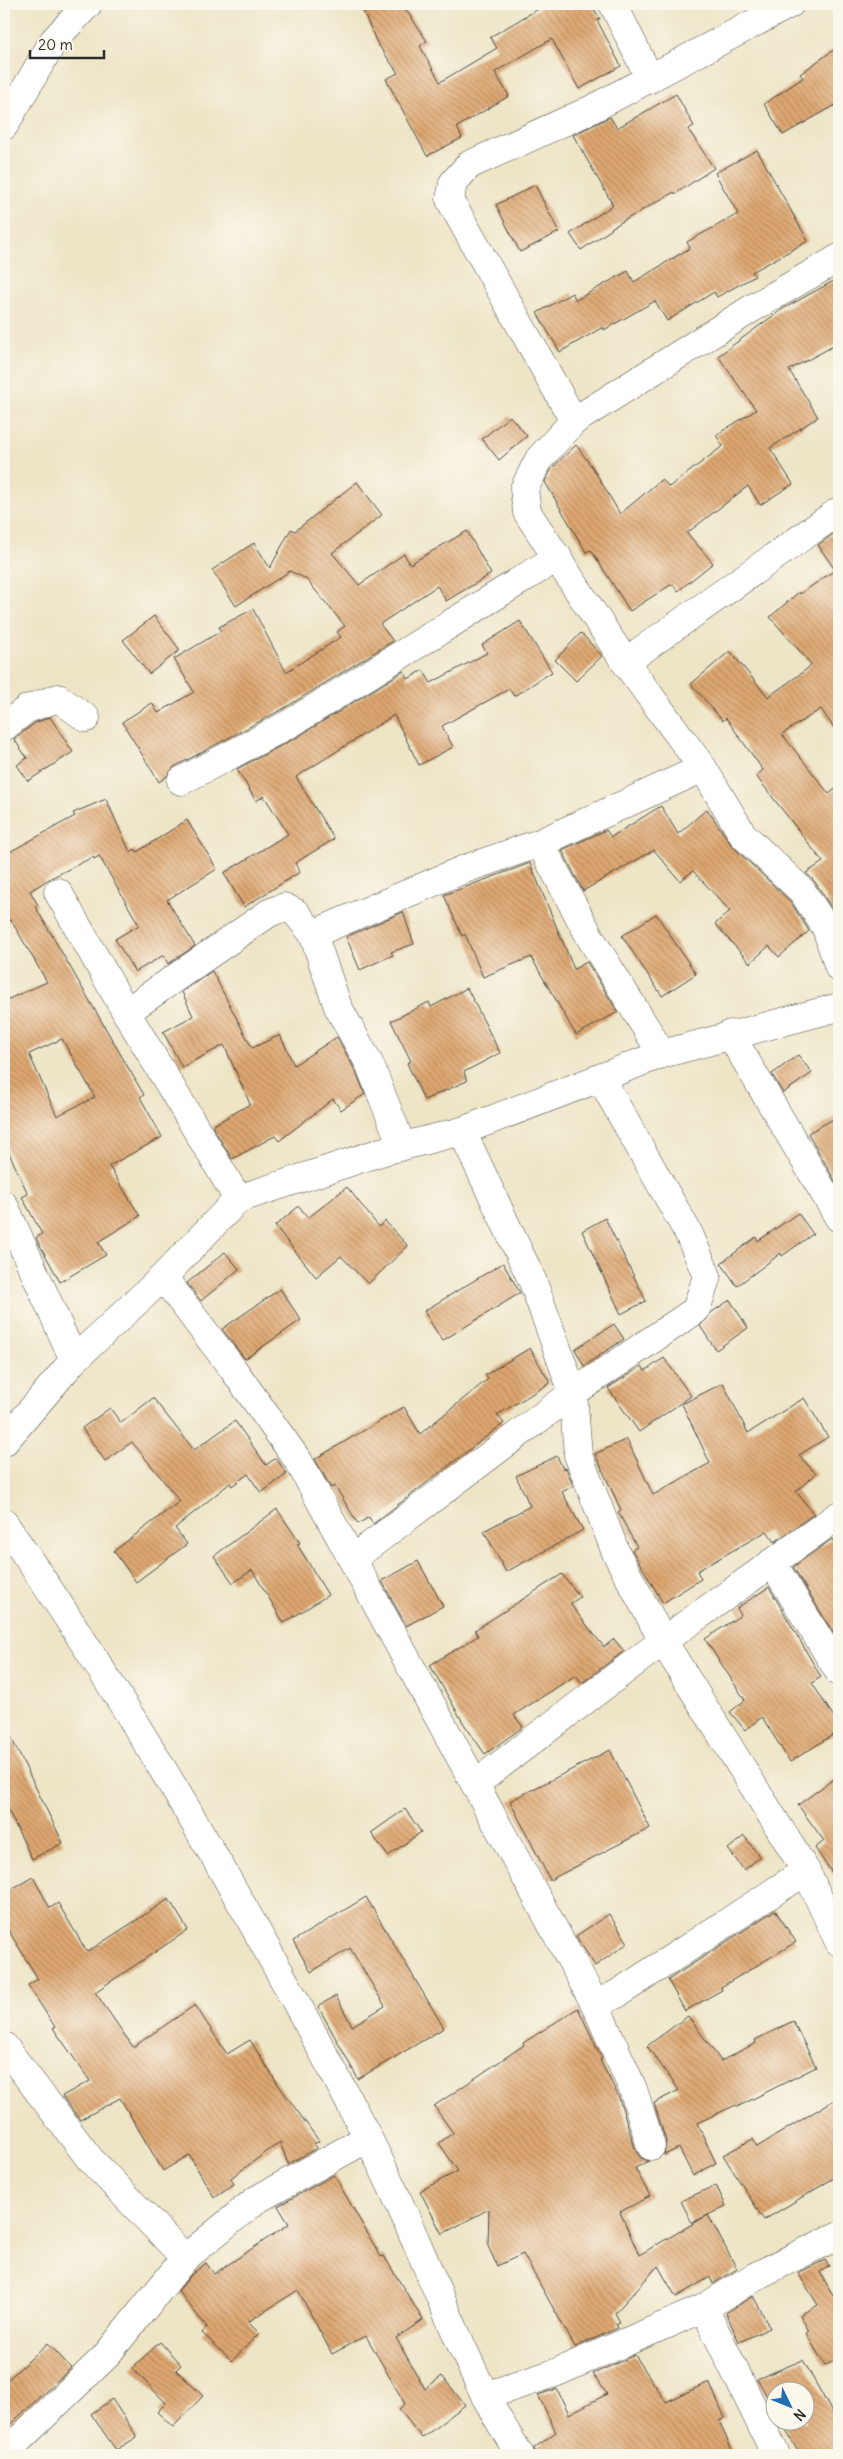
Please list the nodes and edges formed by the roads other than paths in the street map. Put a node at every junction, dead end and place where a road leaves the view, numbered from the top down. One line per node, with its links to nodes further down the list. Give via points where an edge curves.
1 (88, 4): 5 (street, via 54,40)
2 (613, 4): 4 (street)
3 (790, 4): 4 (street)
4 (650, 79): 7 (street, via 469,166 453,183 450,200)
5 (4, 126)
6 (839, 258): 7 (street, via 751,309)
7 (574, 421): 9 (street, via 539,458 524,489 527,512)
8 (837, 516): 10 (street)
9 (558, 557): 10 (street); 14 (street, via 291,723)
10 (626, 662): 13 (street)
11 (86, 718): 12 (street, via 58,698 28,709)
12 (4, 727)
13 (703, 768): 15 (street); 18 (street, via 743,835 802,891 826,928)
14 (181, 781)
15 (540, 843): 17 (street, via 462,870); 22 (street, via 590,937)
16 (58, 892): 20 (street)
17 (313, 934): 20 (street, via 296,913 284,907); 25 (street, via 338,1007 369,1063)
18 (839, 968)
19 (839, 1007): 21 (street)
20 (126, 1012): 26 (street)
21 (730, 1034): 22 (street); 28 (street)
22 (662, 1054): 23 (street)
23 (601, 1079): 24 (street); 31 (street, via 689,1234 707,1276 696,1310)
24 (462, 1131): 25 (street); 31 (street, via 532,1282)
25 (402, 1146): 26 (street)
26 (238, 1200): 29 (street)
27 (4, 1205): 30 (street)
28 (839, 1218)
29 (163, 1277): 30 (street); 35 (street, via 299,1462)
30 (74, 1360): 32 (street)
31 (573, 1393): 35 (street); 37 (street, via 578,1455 616,1553)
32 (4, 1442)
33 (839, 1515): 36 (street)
34 (4, 1523): 44 (street, via 66,1614 209,1846)
35 (352, 1559): 39 (street)
36 (772, 1562): 37 (street); 38 (street)
37 (663, 1641): 39 (street); 40 (street)
38 (839, 1672)
39 (476, 1784): 42 (street)
40 (806, 1871): 41 (street); 42 (street, via 617,1994)
41 (839, 1942)
42 (595, 2004): 45 (street, via 633,2089)
43 (4, 2046): 47 (street, via 90,2159)
44 (368, 2138): 47 (street, via 256,2200); 49 (street)
45 (651, 2146)
46 (839, 2235): 48 (street, via 754,2278)
47 (185, 2258): 50 (street, via 104,2358)
48 (704, 2308): 49 (street, via 555,2373); 52 (street)
49 (485, 2396): 51 (street)
50 (4, 2454)
51 (520, 2455)
52 (776, 2455)

